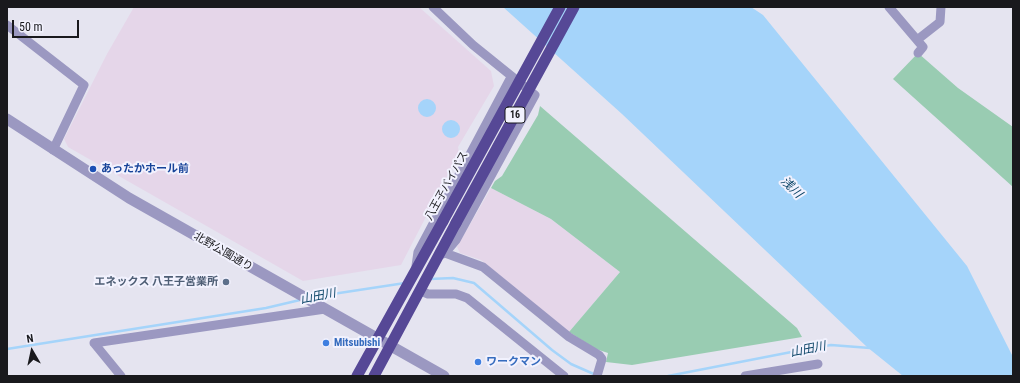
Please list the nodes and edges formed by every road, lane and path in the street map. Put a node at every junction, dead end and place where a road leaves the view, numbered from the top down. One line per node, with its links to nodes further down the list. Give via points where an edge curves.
1 (433, 7): 9 (street)
2 (560, 7): 13 (highway, 八王子バイパス / 16, bridge)
3 (574, 7): 12 (highway, 16, bridge, via 456,223)
4 (888, 7): 7 (street)
5 (941, 7): 7 (street, via 940,22)
6 (7, 25): 11 (street, via 84,85)
7 (917, 40): 8 (street, via 923,48)
8 (918, 53)
9 (512, 77): 12 (street, via 535,95 456,240); 13 (street, via 418,252)
10 (7, 119): 11 (street, 北野公園通り)
11 (53, 150): 15 (street, 北野公園通り, via 129,198)
12 (442, 254): 14 (highway, 16); 25 (street, via 483,267 569,337 598,355 602,359)
13 (415, 272): 16 (highway, 八王子バイパス / 16)
14 (422, 289): 17 (highway, 16); 24 (street, via 428,294 456,294 467,298)
15 (320, 307): 16 (street, 北野公園通り); 20 (street, via 94,343)
16 (377, 339): 17 (street, 北野公園通り); 21 (highway, 八王子バイパス / 16)
17 (391, 346): 22 (highway, 16); 23 (street, 北野公園通り)
18 (818, 364): 19 (street)
19 (779, 373): 26 (street)
20 (121, 376)
21 (357, 376)
22 (374, 376)
23 (444, 376)
24 (564, 376)
25 (597, 376)
26 (745, 376)

